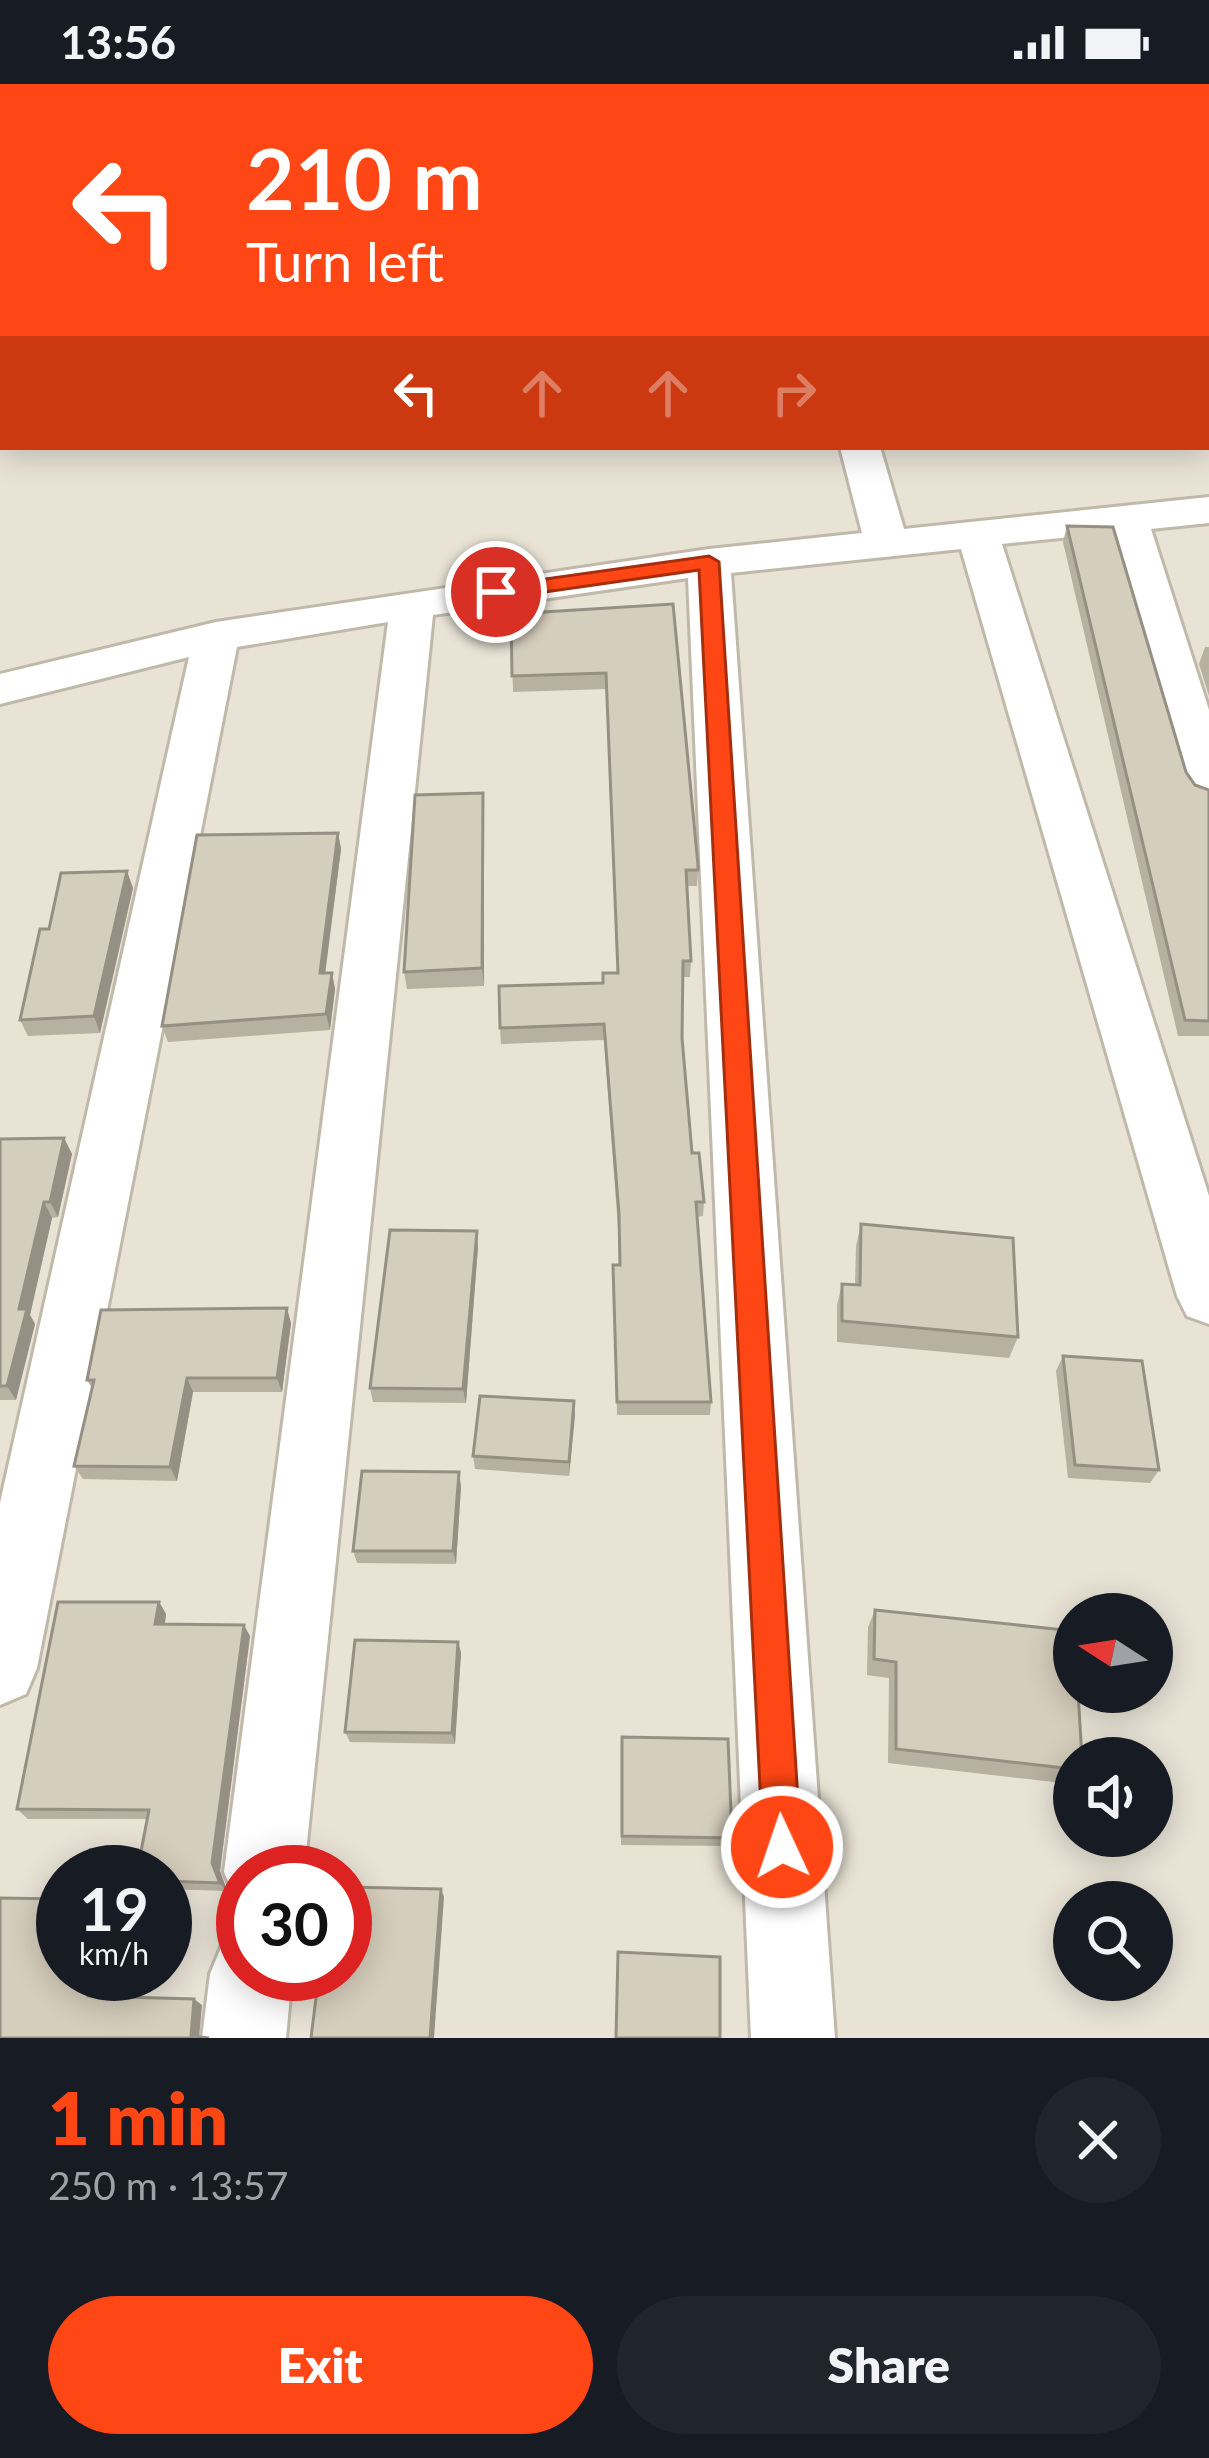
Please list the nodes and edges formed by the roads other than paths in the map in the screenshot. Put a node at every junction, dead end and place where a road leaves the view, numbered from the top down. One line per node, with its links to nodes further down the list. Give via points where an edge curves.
1 (861, 450): 5 (street)
2 (1209, 510): 3 (street)
3 (1126, 517): 4 (street); 10 (street)
4 (976, 532): 5 (street); 11 (street)
5 (886, 542): 6 (street)
6 (709, 562): 7 (street); 16 (street)
7 (412, 604): 8 (street); 13 (street)
8 (216, 636): 9 (street); 12 (street)
9 (0, 689)
10 (1209, 787)
11 (1209, 1296)
12 (0, 1668)
13 (267, 1845)
14 (248, 2001): 15 (street)
15 (244, 2038)
16 (793, 2038)

